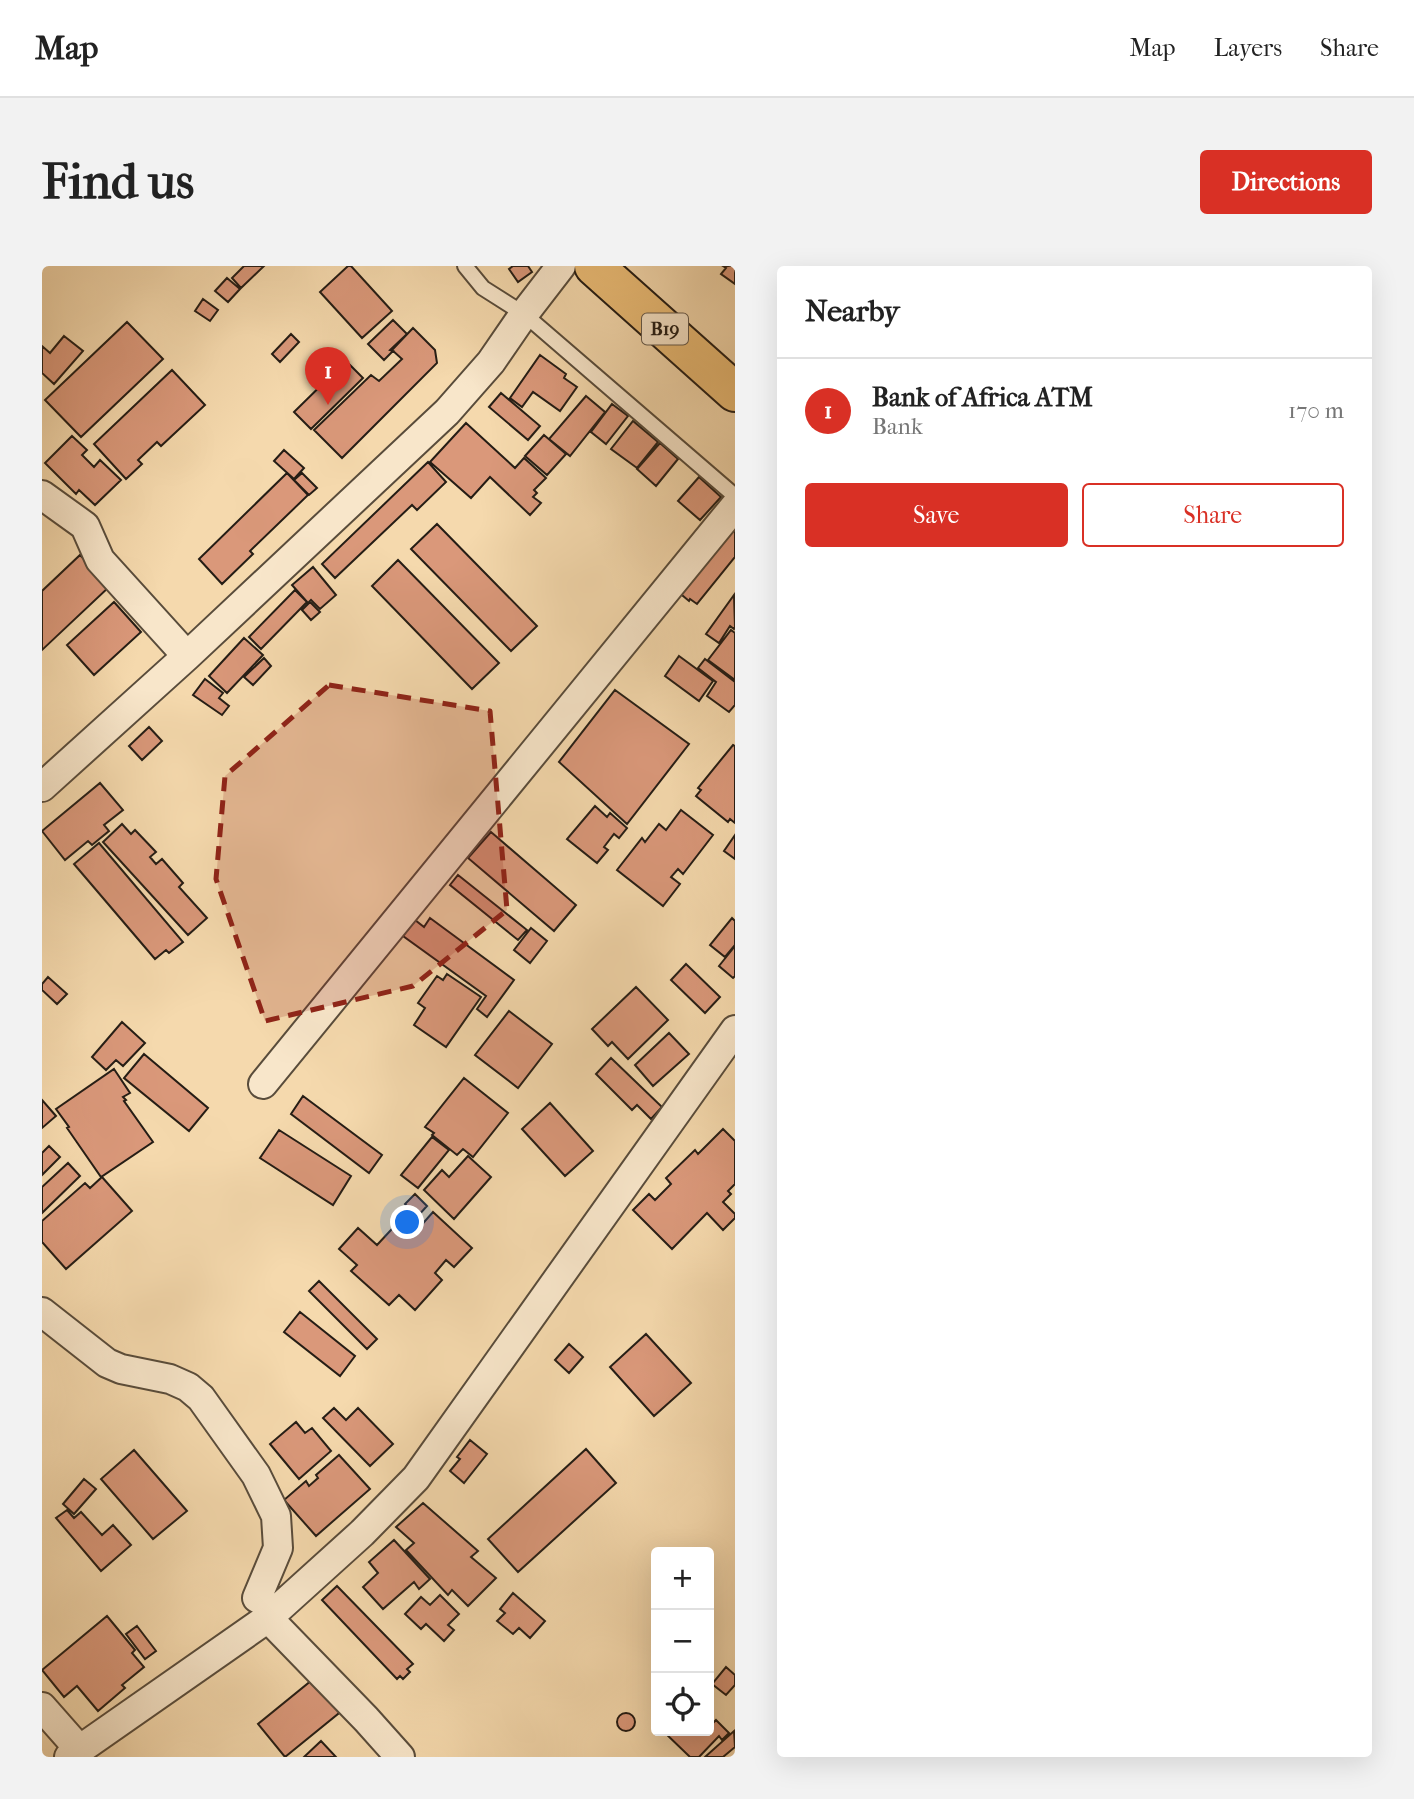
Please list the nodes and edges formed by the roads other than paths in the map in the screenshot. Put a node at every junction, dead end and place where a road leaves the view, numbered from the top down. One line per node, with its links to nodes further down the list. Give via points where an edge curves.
1 (464, 266): 4 (lane, via 483,288)
2 (561, 266): 4 (street)
3 (594, 266): 5 (highway, B19)
4 (524, 314): 7 (lane); 9 (street, via 491,362 447,412)
5 (735, 392)
6 (42, 495): 9 (street, via 85,526 100,560)
7 (735, 496)
8 (735, 506): 12 (street)
9 (187, 656): 10 (street)
10 (42, 787)
11 (735, 1030): 14 (street, via 416,1478 362,1533)
12 (263, 1084)
13 (42, 1312): 14 (street, via 107,1363 170,1379 201,1398 256,1475 276,1516 278,1548)
14 (263, 1608): 16 (street); 17 (street)
15 (42, 1707): 16 (street)
16 (74, 1753)
17 (400, 1757)

